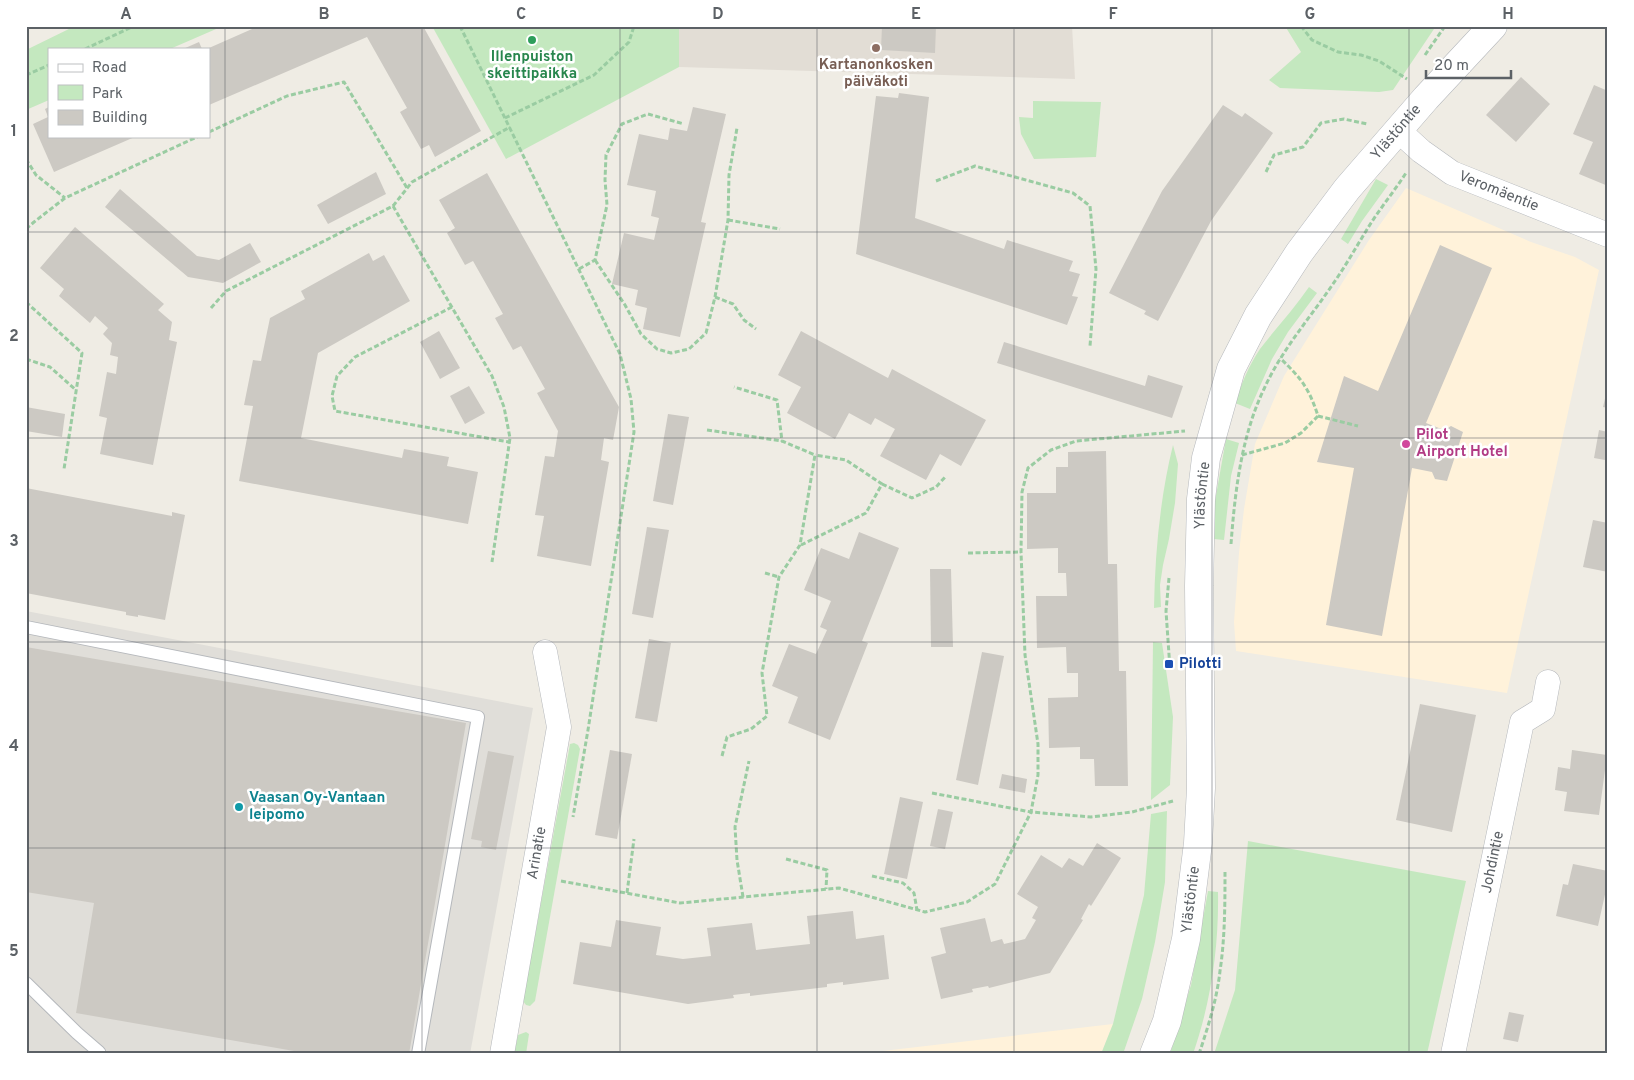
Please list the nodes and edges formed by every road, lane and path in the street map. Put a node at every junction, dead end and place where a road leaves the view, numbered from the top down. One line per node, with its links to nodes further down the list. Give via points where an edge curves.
1 (134, 26): 6 (path)
2 (460, 26): 10 (path)
3 (634, 26): 10 (path, via 629,42 594,75)
4 (1302, 26): 9 (path, via 1312,40 1338,52 1378,61)
5 (1493, 26): 14 (street, Ylästöntie, via 1426,98)
6 (87, 48)
7 (48, 65): 8 (path)
8 (26, 75)
9 (1408, 79)
10 (505, 118): 12 (path)
11 (684, 124): 28 (path, via 648,114 622,124 606,154 607,205)
12 (510, 127): 21 (path, via 412,182); 29 (path)
13 (737, 128): 24 (path, via 729,176)
14 (1387, 128): 17 (street, Veromäentie); 19 (path, via 1344,119 1321,123 1304,147 1274,155); 82 (street, Ylästöntie, via 1258,316 1231,369 1206,458 1199,541 1201,788 1198,843 1186,939 1167,1021)
15 (210, 132): 21 (path, via 286,96 344,82)
16 (195, 138): 22 (path)
17 (1421, 151): 27 (street, Veromäentie, via 1452,173); 36 (path)
18 (26, 159): 22 (path, via 36,175)
19 (1266, 172)
20 (936, 181): 35 (path, via 975,166 1073,193 1090,206 1096,269)
21 (407, 188): 23 (path)
22 (65, 198): 26 (path)
23 (393, 206): 32 (path); 33 (path, via 226,291)
24 (728, 220): 25 (path); 30 (path)
25 (780, 229)
26 (26, 230)
27 (1608, 235)
28 (595, 260): 29 (path); 30 (path, via 641,334 657,348 670,353 689,349 706,333)
29 (579, 270): 66 (path, via 620,354 631,399 634,432)
30 (715, 297): 34 (path, via 733,304 744,320)
31 (26, 302): 39 (path, via 82,353)
32 (452, 307): 45 (path, via 492,376 504,407); 45 (path, via 355,357 337,376 332,396 335,411)
33 (211, 308)
34 (756, 329)
35 (1090, 346)
36 (1280, 358): 40 (path, via 1298,375 1311,394); 47 (path, via 1263,390)
37 (26, 359): 39 (path, via 50,367)
38 (734, 386): 44 (path, via 777,400)
39 (76, 390): 48 (path)
40 (1318, 416): 41 (path); 47 (path, via 1285,443)
41 (1358, 426)
42 (707, 430): 44 (path)
43 (1191, 431): 53 (path, via 1076,441 1051,450 1028,468 1022,492)
44 (782, 440): 46 (path)
45 (509, 442): 55 (path)
46 (815, 455): 50 (path, via 846,460); 51 (path)
47 (1242, 455): 52 (path)
48 (64, 468)
49 (946, 476): 50 (path, via 936,487 912,498)
50 (882, 484): 51 (path, via 866,513)
51 (800, 545): 57 (path)
52 (1230, 546)
53 (1022, 552): 54 (path); 65 (path, via 1025,655 1038,744 1038,775)
54 (968, 553)
55 (492, 562)
56 (766, 573): 57 (path)
57 (779, 577): 61 (path, via 762,673 767,716 751,728 727,737)
58 (26, 627): 80 (lane, via 478,717)
59 (545, 652): 81 (street, Arinatie, via 559,727)
60 (1548, 682): 84 (street, Johdintie, via 1543,709 1522,722)
61 (722, 756)
62 (749, 760): 76 (path, via 735,827 736,860)
63 (932, 793): 65 (path)
64 (1174, 800): 65 (path, via 1132,812 1091,817)
65 (1031, 812): 77 (path, via 995,884 967,902 925,912)
66 (571, 824)
67 (634, 839): 75 (path)
68 (786, 860): 73 (path, via 827,870)
69 (1225, 866): 83 (path, via 1220,972)
70 (563, 872): 72 (path)
71 (872, 876): 77 (path, via 902,883 914,893)
72 (561, 881): 74 (path); 75 (path)
73 (826, 889): 76 (path); 77 (path, via 839,888)
74 (559, 890)
75 (627, 893): 76 (path, via 680,903)
76 (743, 897)
77 (917, 910)
78 (26, 983): 79 (lane, via 77,1033)
79 (103, 1053)
80 (418, 1054)
81 (502, 1054)
82 (1154, 1054)
83 (1199, 1054)
84 (1452, 1054)

